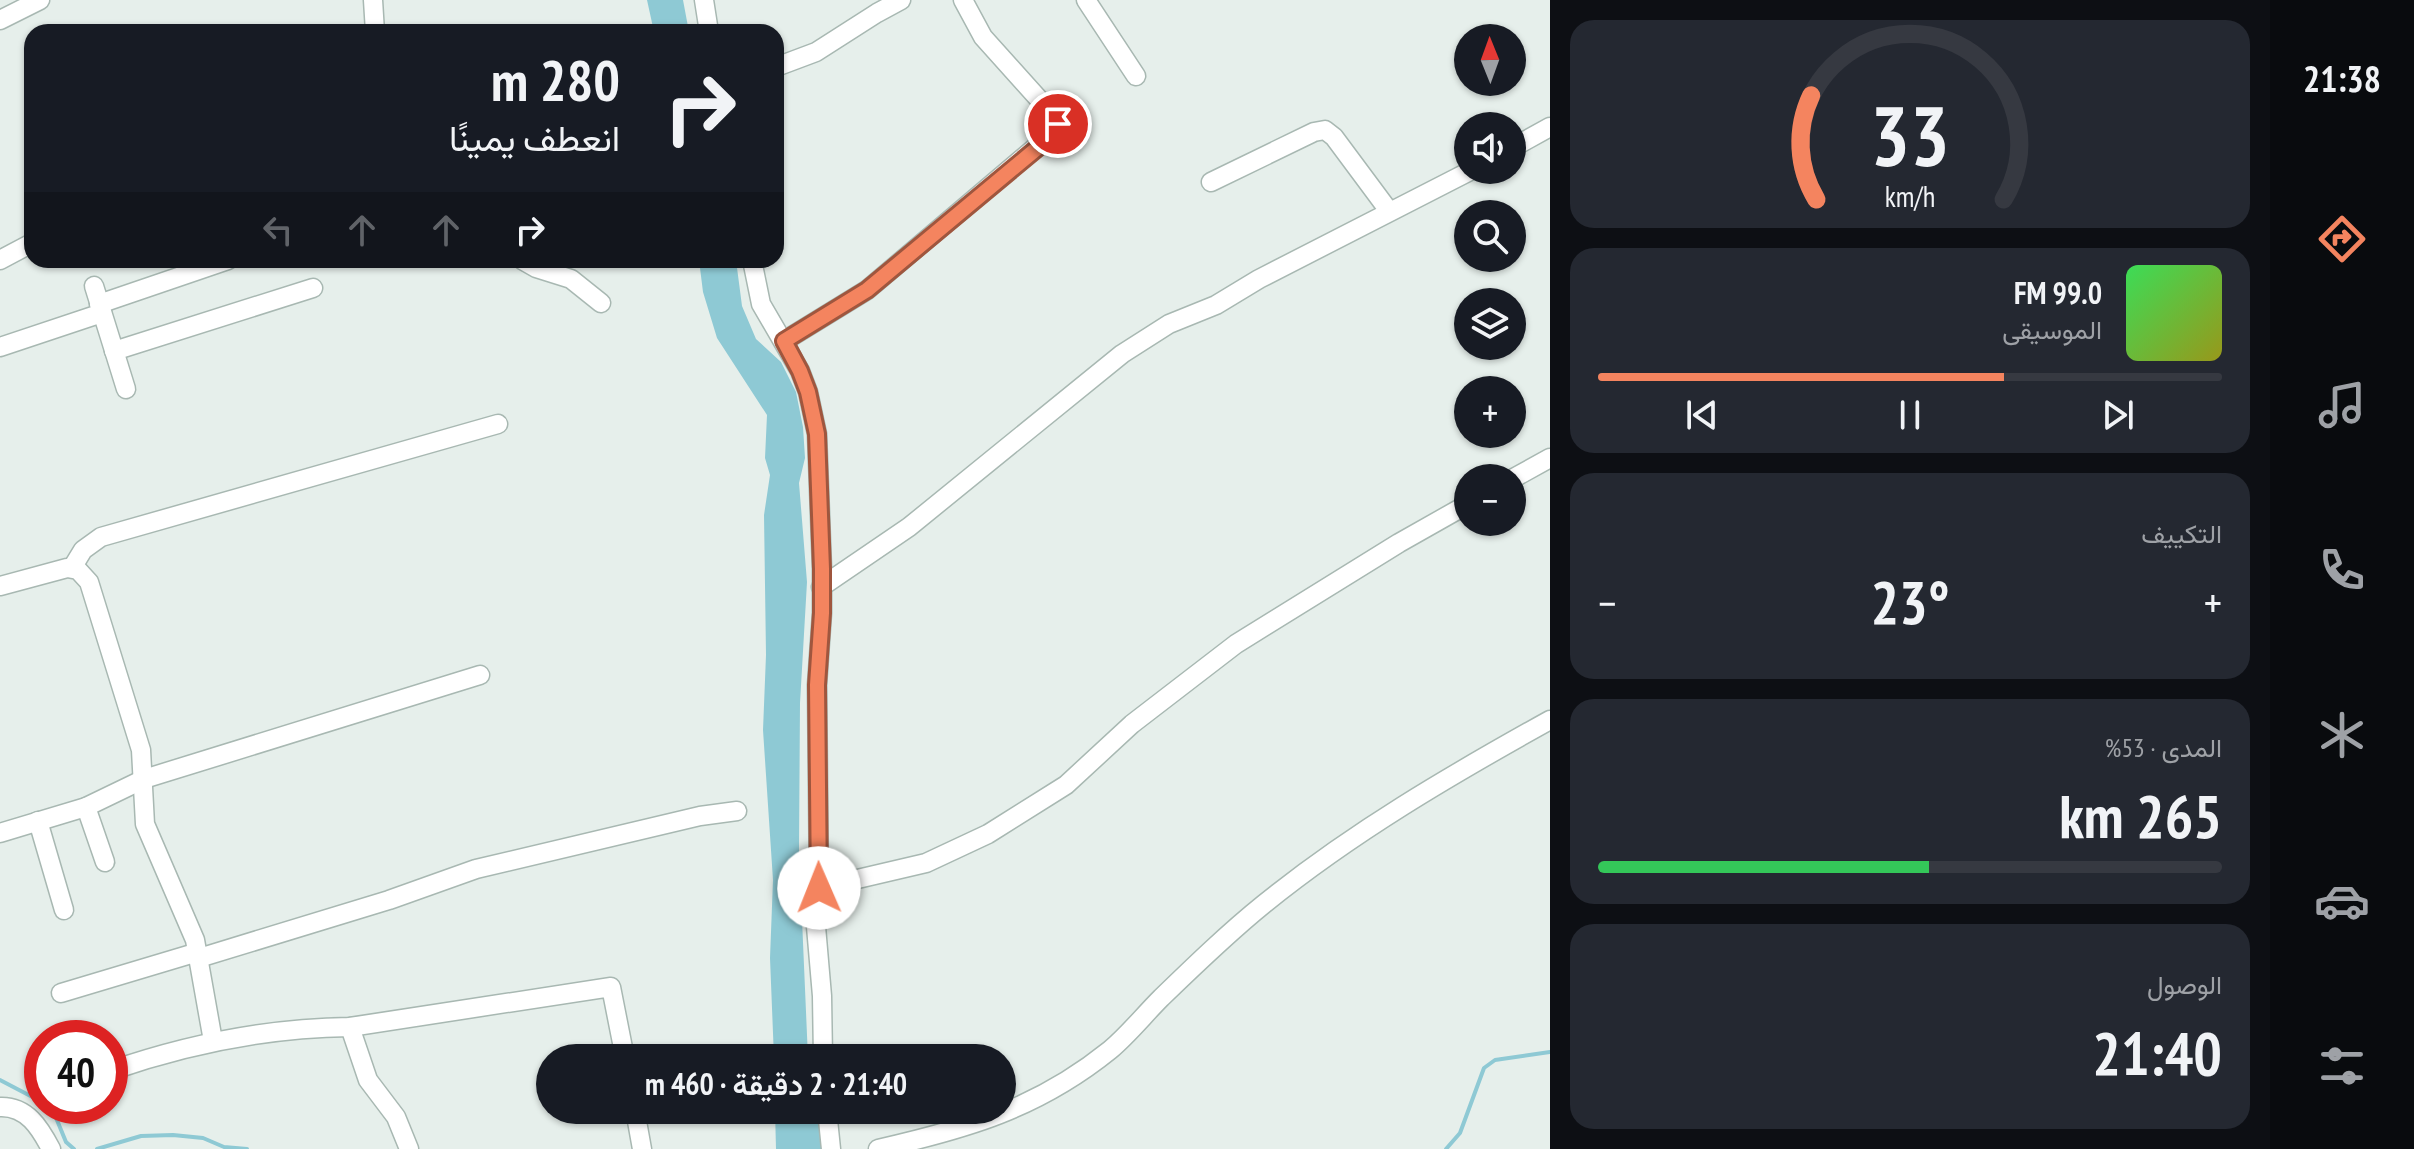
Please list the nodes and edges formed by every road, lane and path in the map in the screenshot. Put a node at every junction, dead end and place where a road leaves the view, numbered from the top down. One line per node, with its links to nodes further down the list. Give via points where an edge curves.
1 (40, 0): 7 (street)
2 (373, 0): 8 (street)
3 (704, 0): 9 (street)
4 (901, 0): 10 (street, via 816,52)
5 (963, 0): 25 (street, via 983,37 1054,116 1057,129 867,290)
6 (1086, 0): 11 (street)
7 (0, 20)
8 (374, 24)
9 (708, 24)
10 (784, 64)
11 (1136, 76)
12 (1550, 127): 13 (street)
13 (1526, 140)
14 (1454, 179): 16 (street)
15 (1211, 182): 16 (street, via 1325,130)
16 (1389, 211): 35 (street, via 1149,336 909,527)
17 (24, 247): 18 (street)
18 (0, 260)
19 (203, 268): 23 (street)
20 (536, 268): 24 (street, via 571,279)
21 (754, 268): 25 (street, via 761,304)
22 (313, 288): 27 (street)
23 (98, 301): 26 (street); 27 (street)
24 (601, 303)
25 (784, 341): 35 (street, via 808,392 817,434)
26 (0, 347)
27 (114, 351): 28 (street)
28 (126, 389)
29 (498, 424): 33 (street, via 108,535 88,545)
30 (1550, 458): 31 (street)
31 (1526, 471)
32 (1454, 512): 44 (street, via 1236,644 1132,724 1066,785 988,834 926,863)
33 (72, 568): 34 (street); 38 (street, via 89,582 138,739)
34 (0, 586)
35 (821, 587): 44 (street)
36 (480, 675): 38 (street)
37 (1550, 720): 62 (street, via 1373,824 1264,904 1112,1048 1080,1071 996,1118)
38 (144, 779): 39 (street); 46 (street, via 145,824)
39 (86, 807): 41 (street); 43 (street)
40 (737, 811): 46 (street, via 476,869)
41 (38, 821): 42 (street); 45 (street)
42 (0, 833)
43 (105, 862)
44 (819, 888): 51 (street, via 815,915)
45 (64, 910)
46 (198, 955): 47 (street); 49 (street)
47 (61, 993)
48 (350, 1027): 49 (street, via 309,1027); 50 (street, via 611,987); 59 (street, via 368,1080 396,1117)
49 (213, 1041): 52 (street)
50 (622, 1044)
51 (823, 1044)
52 (128, 1065)
53 (0, 1107): 54 (street)
54 (24, 1109)
55 (40, 1124): 58 (street)
56 (638, 1124): 60 (street)
57 (828, 1124): 61 (street)
58 (51, 1149)
59 (409, 1149)
60 (642, 1149)
61 (831, 1149)
62 (878, 1149)

